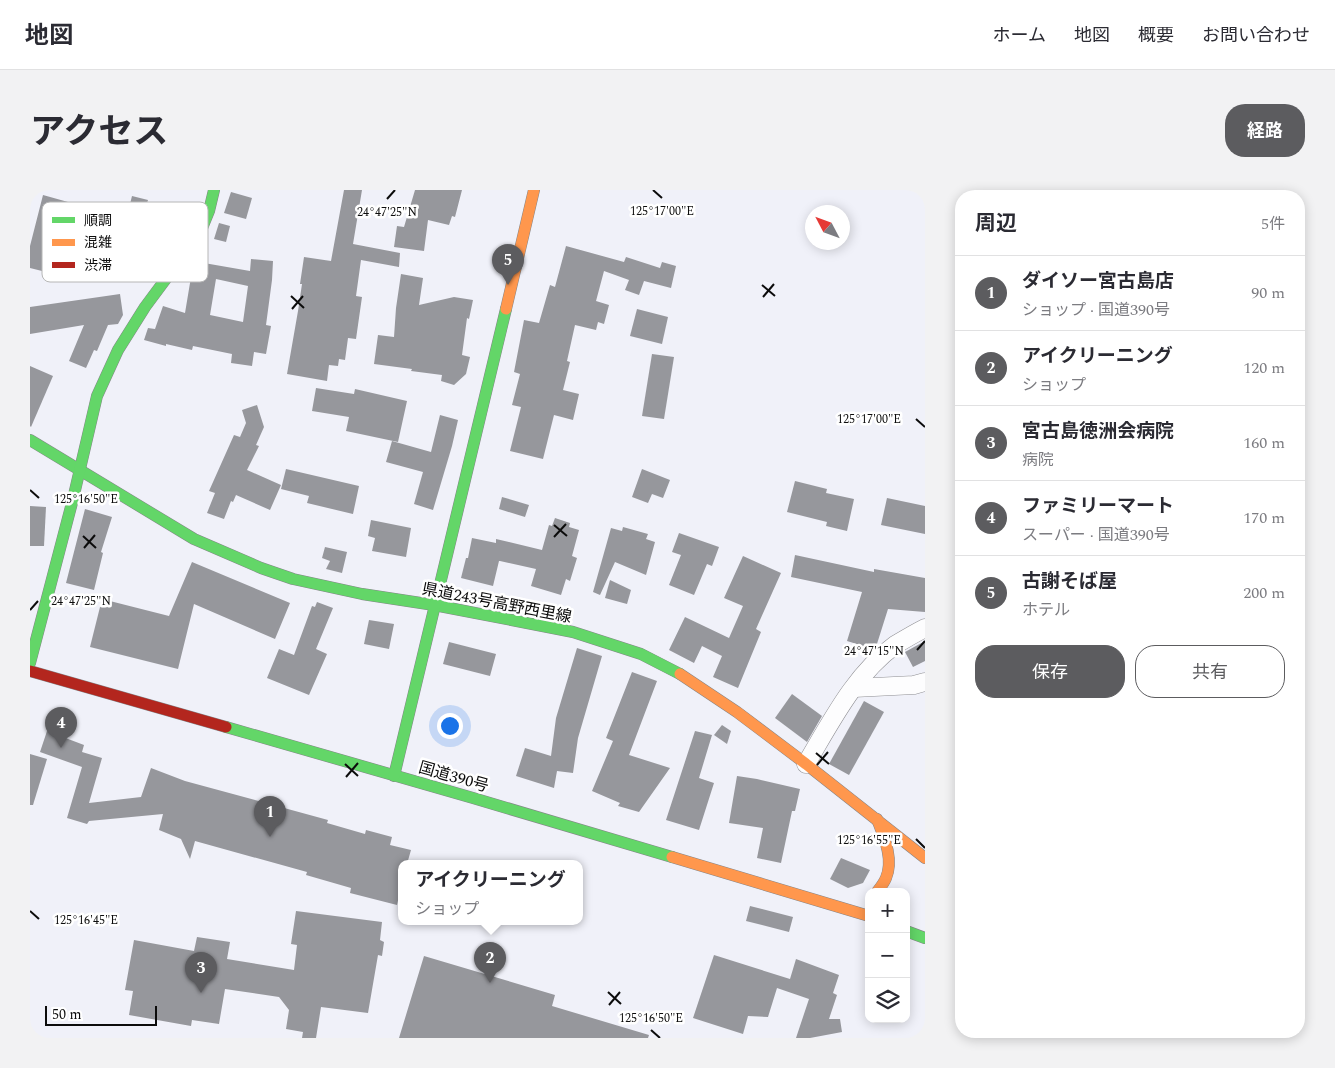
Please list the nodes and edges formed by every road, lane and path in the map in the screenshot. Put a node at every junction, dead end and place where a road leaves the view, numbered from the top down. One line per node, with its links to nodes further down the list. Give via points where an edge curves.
1 (214, 190): 3 (main road)
2 (534, 190): 7 (main road)
3 (208, 213)
4 (163, 282): 6 (main road, via 118,350 97,396)
5 (30, 440): 6 (main road, 県道243号高野西里線)
6 (80, 470): 7 (main road, 県道243号高野西里線, via 194,539 261,568 362,594); 9 (main road)
7 (434, 605): 13 (main road, 県道243号高野西里線, via 573,632 641,654 674,670 721,701); 14 (main road)
8 (925, 628): 12 (street, via 895,645)
9 (30, 663)
10 (30, 671): 14 (main road, 国道390号)
11 (925, 682): 12 (street)
12 (854, 688): 13 (street)
13 (806, 764): 15 (main road, 県道243号高野西里線)
14 (394, 776): 19 (main road, 国道390号)
15 (877, 819): 16 (main road, 県道243号高野西里線); 17 (main road, via 889,858 886,878)
16 (925, 858)
17 (880, 888)
18 (865, 904): 19 (main road)
19 (853, 911): 20 (main road, 国道390号)
20 (865, 915)
21 (910, 932): 22 (main road)
22 (925, 938)

